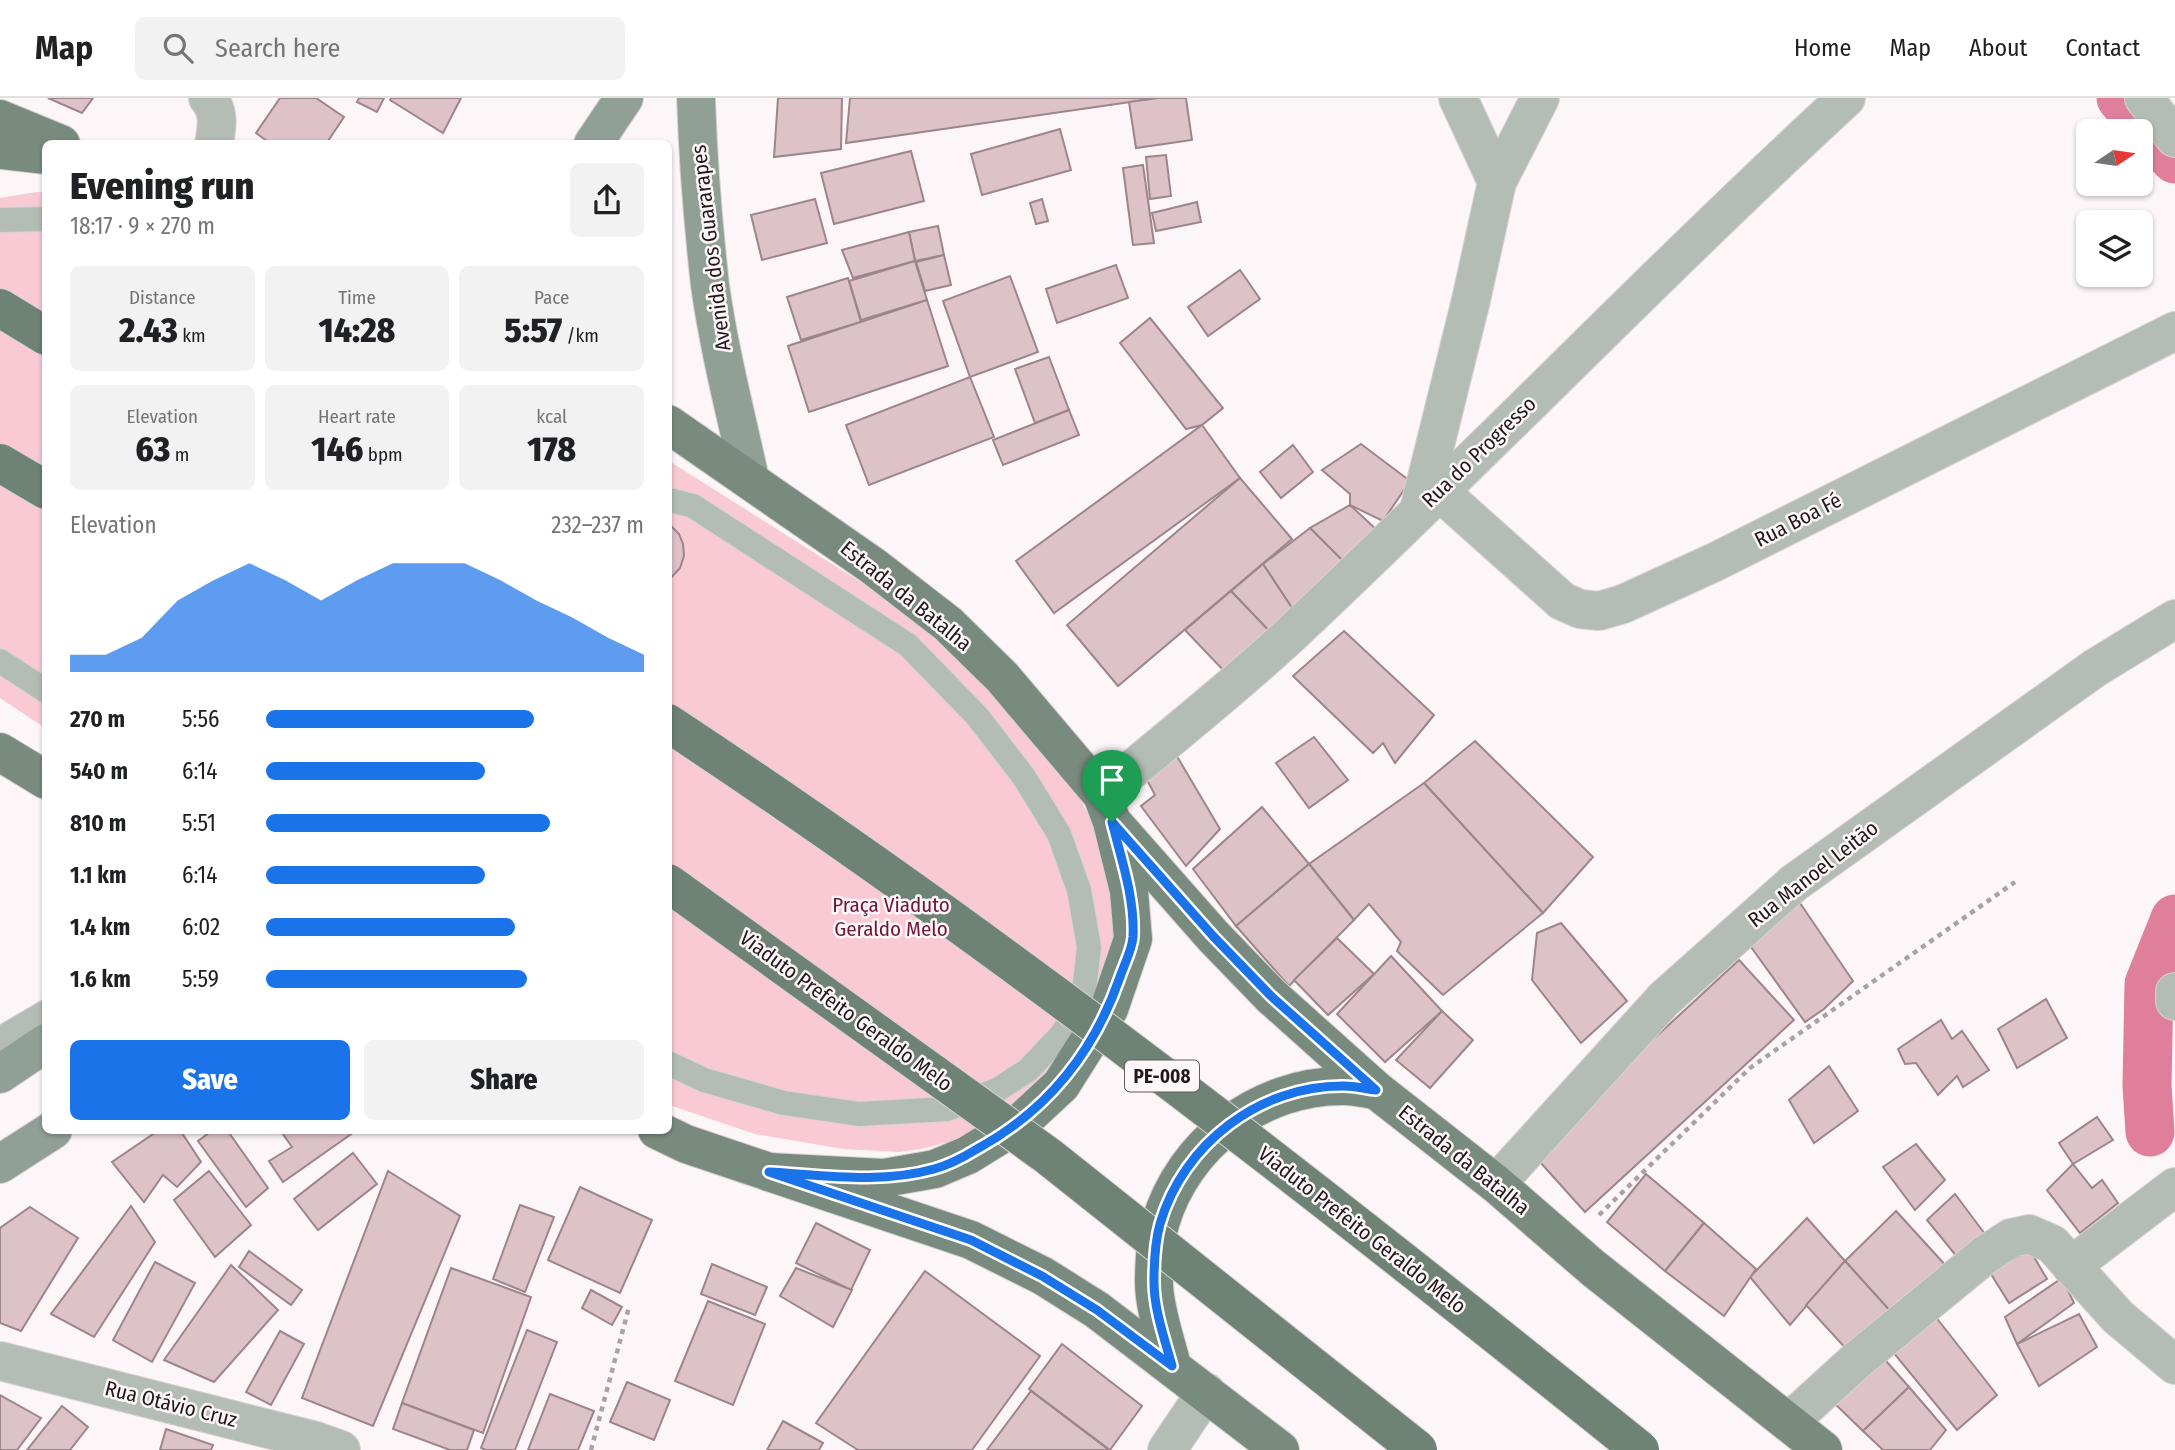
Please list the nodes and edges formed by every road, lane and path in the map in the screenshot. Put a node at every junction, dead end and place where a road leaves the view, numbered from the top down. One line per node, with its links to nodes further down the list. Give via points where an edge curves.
1 (208, 98): 11 (street, via 216,109)
2 (624, 98): 12 (main road)
3 (696, 98): 23 (main road, Avenida dos Guararapes, via 711,286)
4 (1458, 98): 15 (street)
5 (1540, 98): 15 (street)
6 (1846, 98): 26 (street, Rua do Progresso)
7 (2144, 98): 9 (street)
8 (0, 119): 10 (main road)
9 (2175, 138)
10 (51, 140)
11 (214, 140)
12 (596, 140)
13 (0, 150): 14 (main road)
14 (42, 155)
15 (1497, 182): 26 (street)
16 (42, 219): 17 (lane)
17 (0, 220)
18 (0, 308): 20 (highway)
19 (2175, 331): 26 (street, Rua Boa Fé, via 1715,562 1599,611 1562,601)
20 (42, 334)
21 (672, 427): 23 (main road, Estrada da Batalha)
22 (0, 463): 24 (highway)
23 (750, 479): 33 (main road, Estrada da Batalha, via 947,624 1002,677)
24 (42, 488)
25 (672, 501): 39 (lane, via 693,506 908,645 977,716 1024,777 1059,834 1079,890 1089,947 1083,1000 1062,1034 1028,1070 997,1090 947,1109 859,1114 784,1103 704,1080)
26 (1430, 501): 33 (street, Rua do Progresso)
27 (2175, 619): 46 (street, Rua Manoel Leitão, via 2095,668 1794,883 1664,999)
28 (0, 661): 29 (lane)
29 (42, 688)
30 (672, 726): 61 (highway, Viaduto Prefeito Geraldo Melo / PE-008, bridge, via 950,918 1185,1093 1414,1268)
31 (0, 752): 32 (main road)
32 (42, 778)
33 (1107, 808): 41 (main road, Estrada da Batalha, via 1223,946 1271,996); 45 (main road, via 1129,891 1133,939 1109,1009 1061,1085 1002,1136 935,1169 884,1178)
34 (2015, 882): 48 (path, via 1750,1068)
35 (672, 886): 60 (highway, Viaduto Prefeito Geraldo Melo, bridge, via 1048,1156)
36 (42, 1014): 37 (lane)
37 (0, 1039)
38 (42, 1046): 40 (main road)
39 (672, 1064)
40 (0, 1074)
41 (1376, 1090): 46 (main road, Estrada da Batalha); 53 (main road, via 1344,1086 1293,1092 1270,1100 1205,1144 1190,1163 1167,1205 1156,1255 1154,1286)
42 (47, 1134): 44 (main road)
43 (665, 1134): 45 (main road)
44 (0, 1164)
45 (769, 1172): 53 (main road, via 971,1240 1097,1310)
46 (1496, 1184): 48 (main road, Estrada da Batalha)
47 (2175, 1186): 49 (street)
48 (1567, 1246): 55 (main road, Estrada da Batalha)
49 (2071, 1266): 52 (street, via 2118,1317); 55 (street, via 2052,1244 2029,1234 2011,1238 1857,1360)
50 (629, 1307): 57 (path)
51 (0, 1361): 56 (street, Rua Otávio Cruz)
52 (2175, 1365)
53 (1172, 1366): 54 (main road)
54 (1206, 1392): 58 (street); 59 (main road)
55 (1789, 1422): 62 (main road, Estrada da Batalha)
56 (341, 1450)
57 (591, 1450)
58 (1167, 1450)
59 (1280, 1450)
60 (1418, 1450)
61 (1640, 1450)
62 (1823, 1450)

